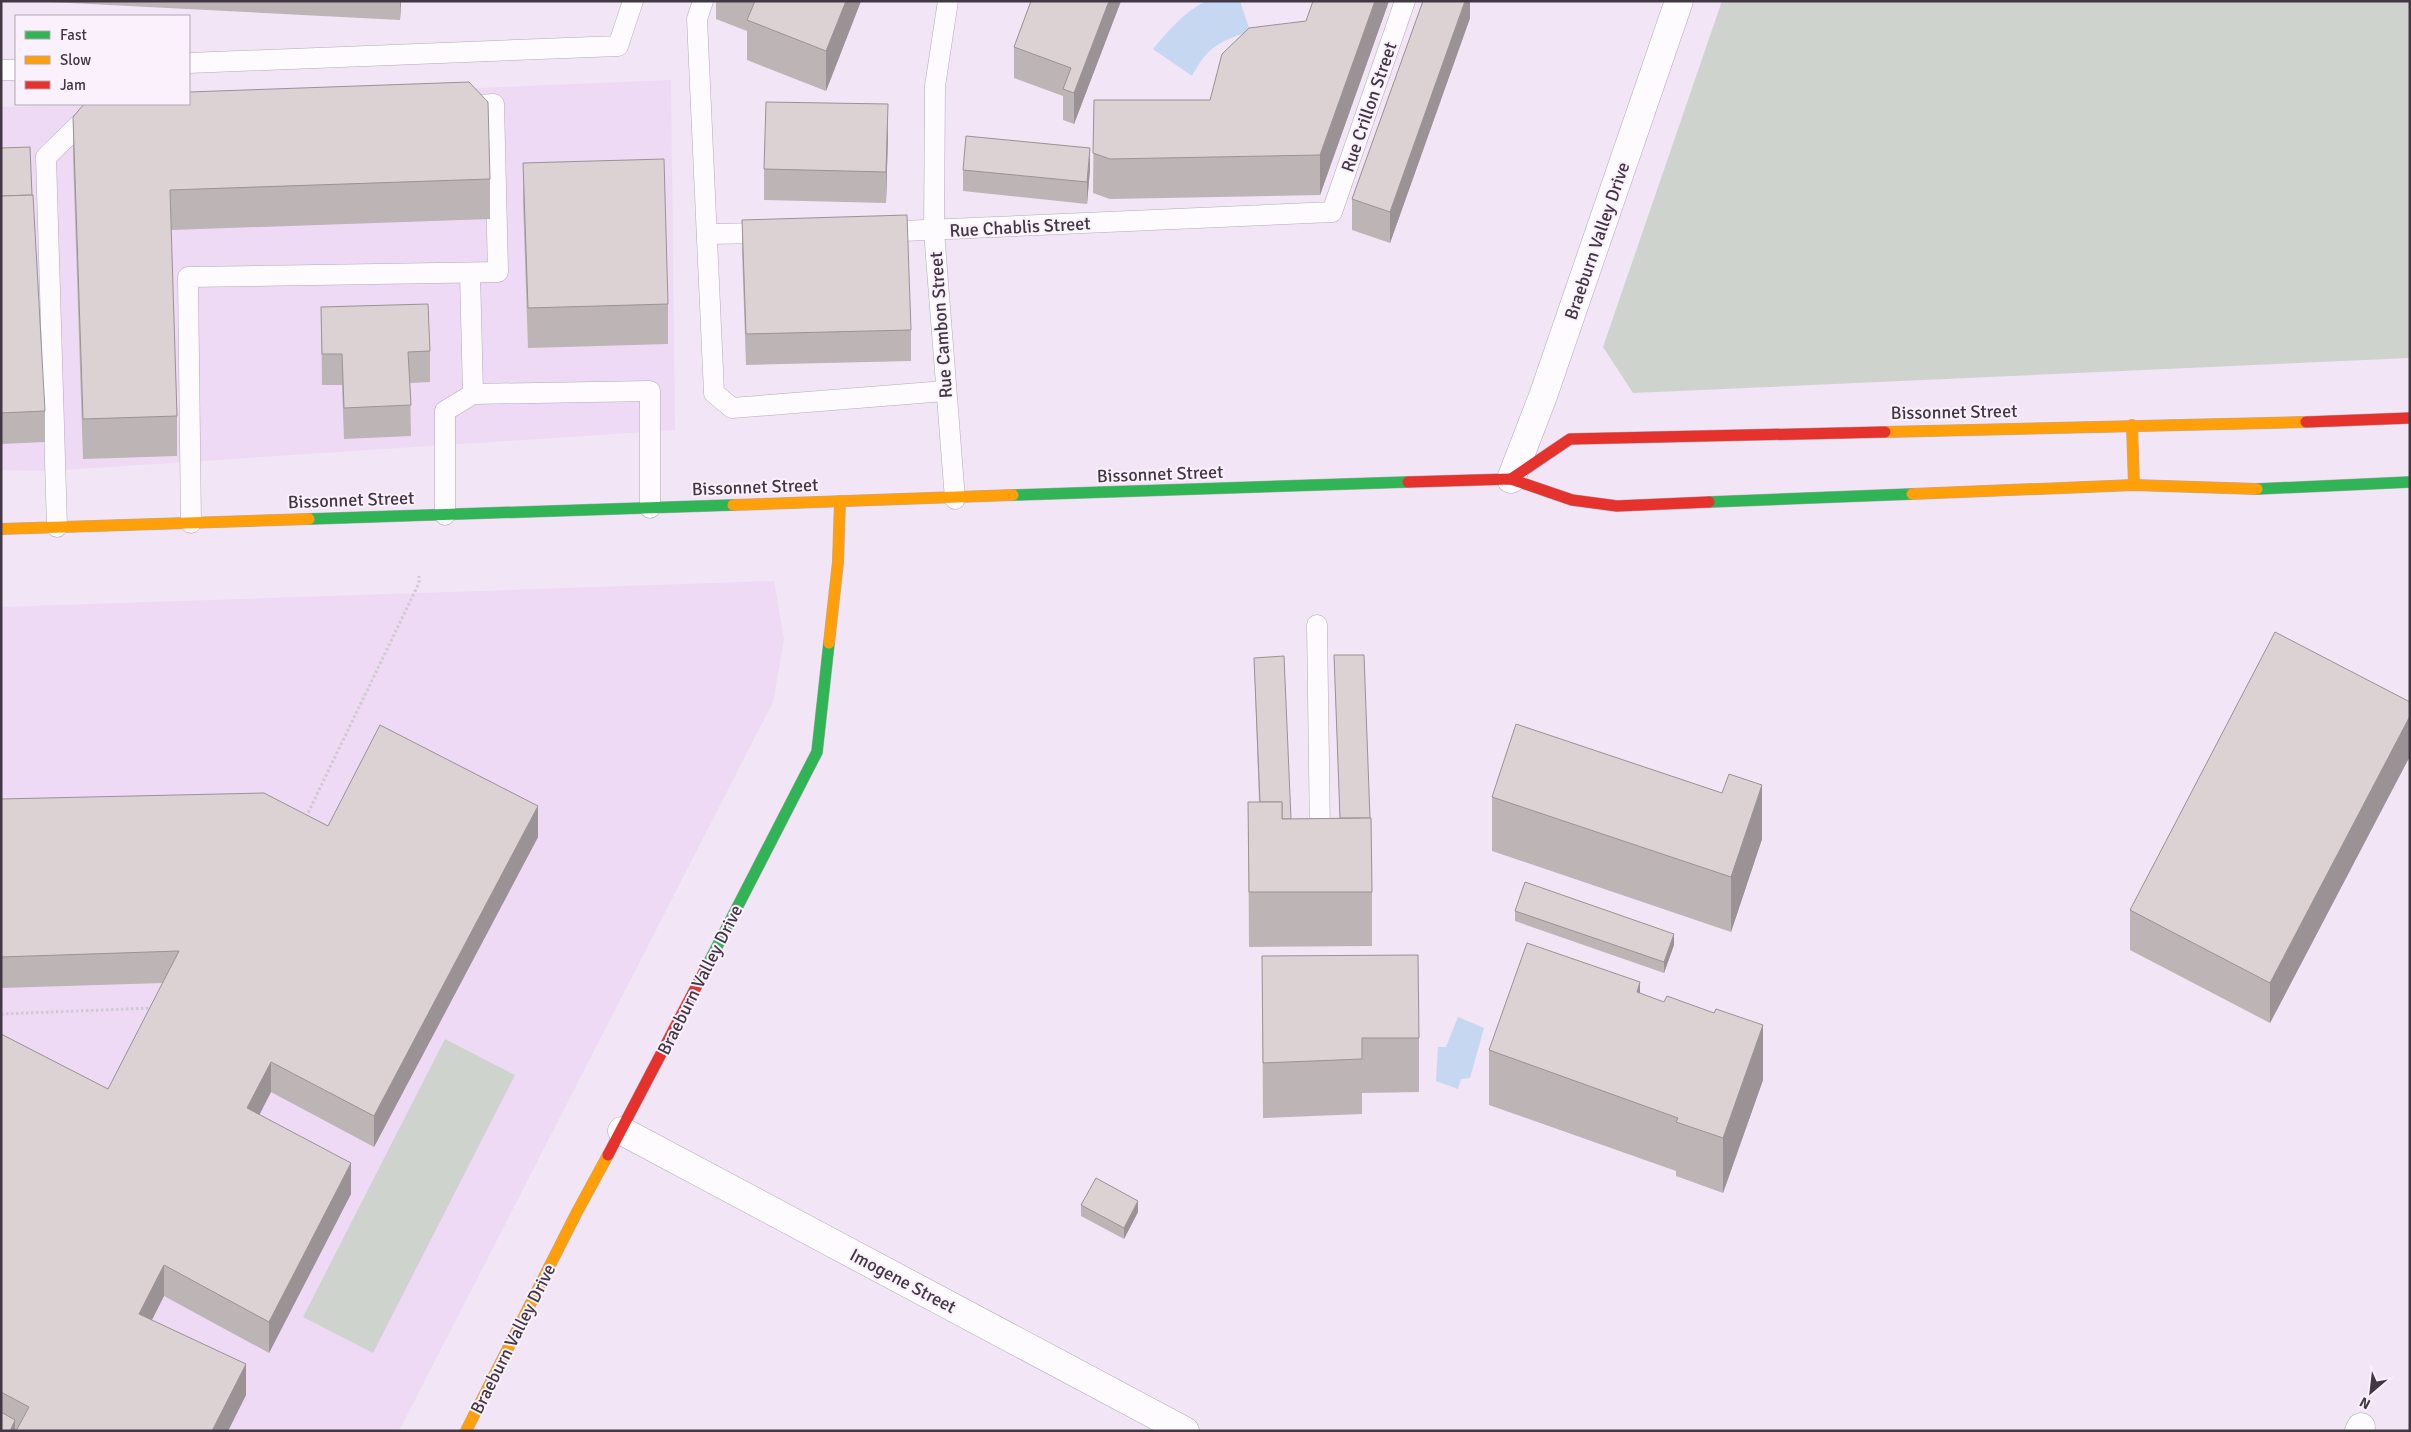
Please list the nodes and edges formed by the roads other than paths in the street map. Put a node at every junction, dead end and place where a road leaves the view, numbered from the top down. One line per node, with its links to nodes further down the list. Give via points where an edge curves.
1 (633, 1): 6 (lane, via 618,46)
2 (703, 1): 15 (lane, via 697,19)
3 (948, 1): 12 (lane, Rue Cambon Street, via 934,86)
4 (1405, 1): 11 (lane, Rue Crillon Street)
5 (1680, 1): 21 (street, Braeburn Valley Drive, via 1543,396)
6 (190, 63)
7 (1, 70): 8 (lane)
8 (15, 70)
9 (445, 106): 16 (lane, via 494,104 498,272)
10 (115, 118): 29 (lane, via 86,119 46,157)
11 (1332, 212): 12 (lane, Rue Chablis Street)
12 (934, 231): 13 (lane, Rue Chablis Street); 17 (lane, Rue Cambon Street)
13 (865, 232)
14 (786, 233): 15 (lane)
15 (707, 234): 17 (lane, via 714,393 732,408)
16 (470, 274): 18 (lane); 28 (lane, via 188,277)
17 (945, 391): 24 (lane, Rue Cambon Street)
18 (473, 394): 26 (lane, via 650,391); 27 (lane, via 445,411)
19 (2410, 418): 20 (main road, Bissonnet Street)
20 (2132, 425): 21 (main road, Bissonnet Street, via 1570,439); 23 (main road)
21 (1511, 479): 23 (main road, Bissonnet Street, via 1572,500 1617,506); 24 (main road, Bissonnet Street)
22 (2410, 482): 23 (main road, Bissonnet Street, via 2272,489)
23 (2134, 485)
24 (955, 499): 25 (main road, Bissonnet Street)
25 (840, 501): 26 (main road, Bissonnet Street); 33 (main road, Braeburn Valley Drive, via 838,562 817,752)
26 (650, 508): 27 (main road, Bissonnet Street)
27 (445, 515): 28 (main road, Bissonnet Street)
28 (191, 523): 29 (main road, Bissonnet Street)
29 (57, 527): 30 (main road, Bissonnet Street)
30 (1, 529)
31 (1316, 625): 32 (lane)
32 (1320, 833)
33 (622, 1131): 34 (main road, Braeburn Valley Drive, via 577,1212); 35 (street, Imogene Street)
34 (466, 1431)
35 (1185, 1431)

